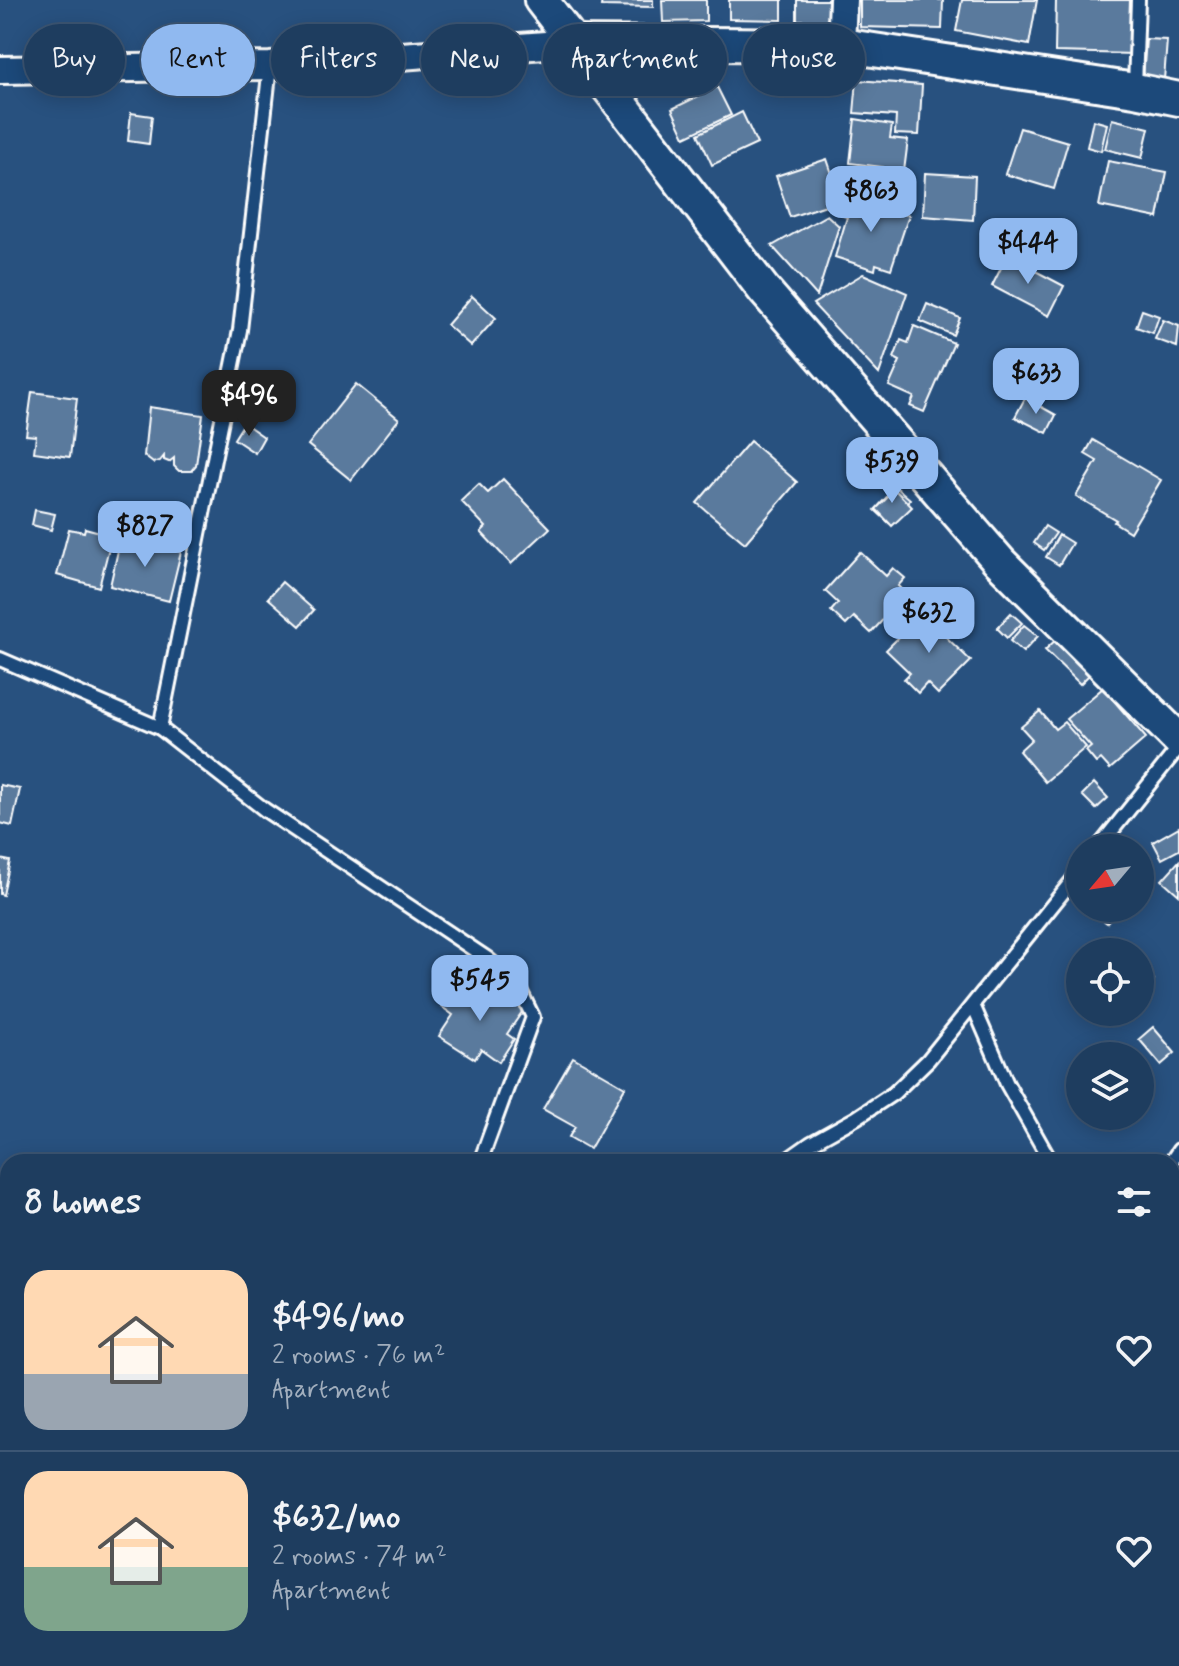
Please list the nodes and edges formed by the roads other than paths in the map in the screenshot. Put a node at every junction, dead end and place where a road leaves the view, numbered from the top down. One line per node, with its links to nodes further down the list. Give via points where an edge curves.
1 (541, 0): 4 (street)
2 (843, 0): 5 (street)
3 (1138, 0): 10 (lane)
4 (558, 24)
5 (842, 24)
6 (543, 45): 8 (street)
7 (865, 49): 10 (street)
8 (270, 66): 9 (street); 14 (lane, via 240,330)
9 (0, 70)
10 (1135, 90): 12 (street)
11 (613, 96): 15 (street, via 764,290 1000,562)
12 (1179, 99)
13 (0, 659): 14 (lane)
14 (160, 728): 20 (lane, via 265,810 488,959 517,984 533,1017)
15 (1179, 740)
16 (1179, 747): 17 (lane)
17 (1109, 834)
18 (1066, 889): 19 (lane)
19 (973, 1005): 21 (lane, via 894,1093); 22 (lane, via 1007,1084)
20 (483, 1154)
21 (795, 1154)
22 (1046, 1154)

